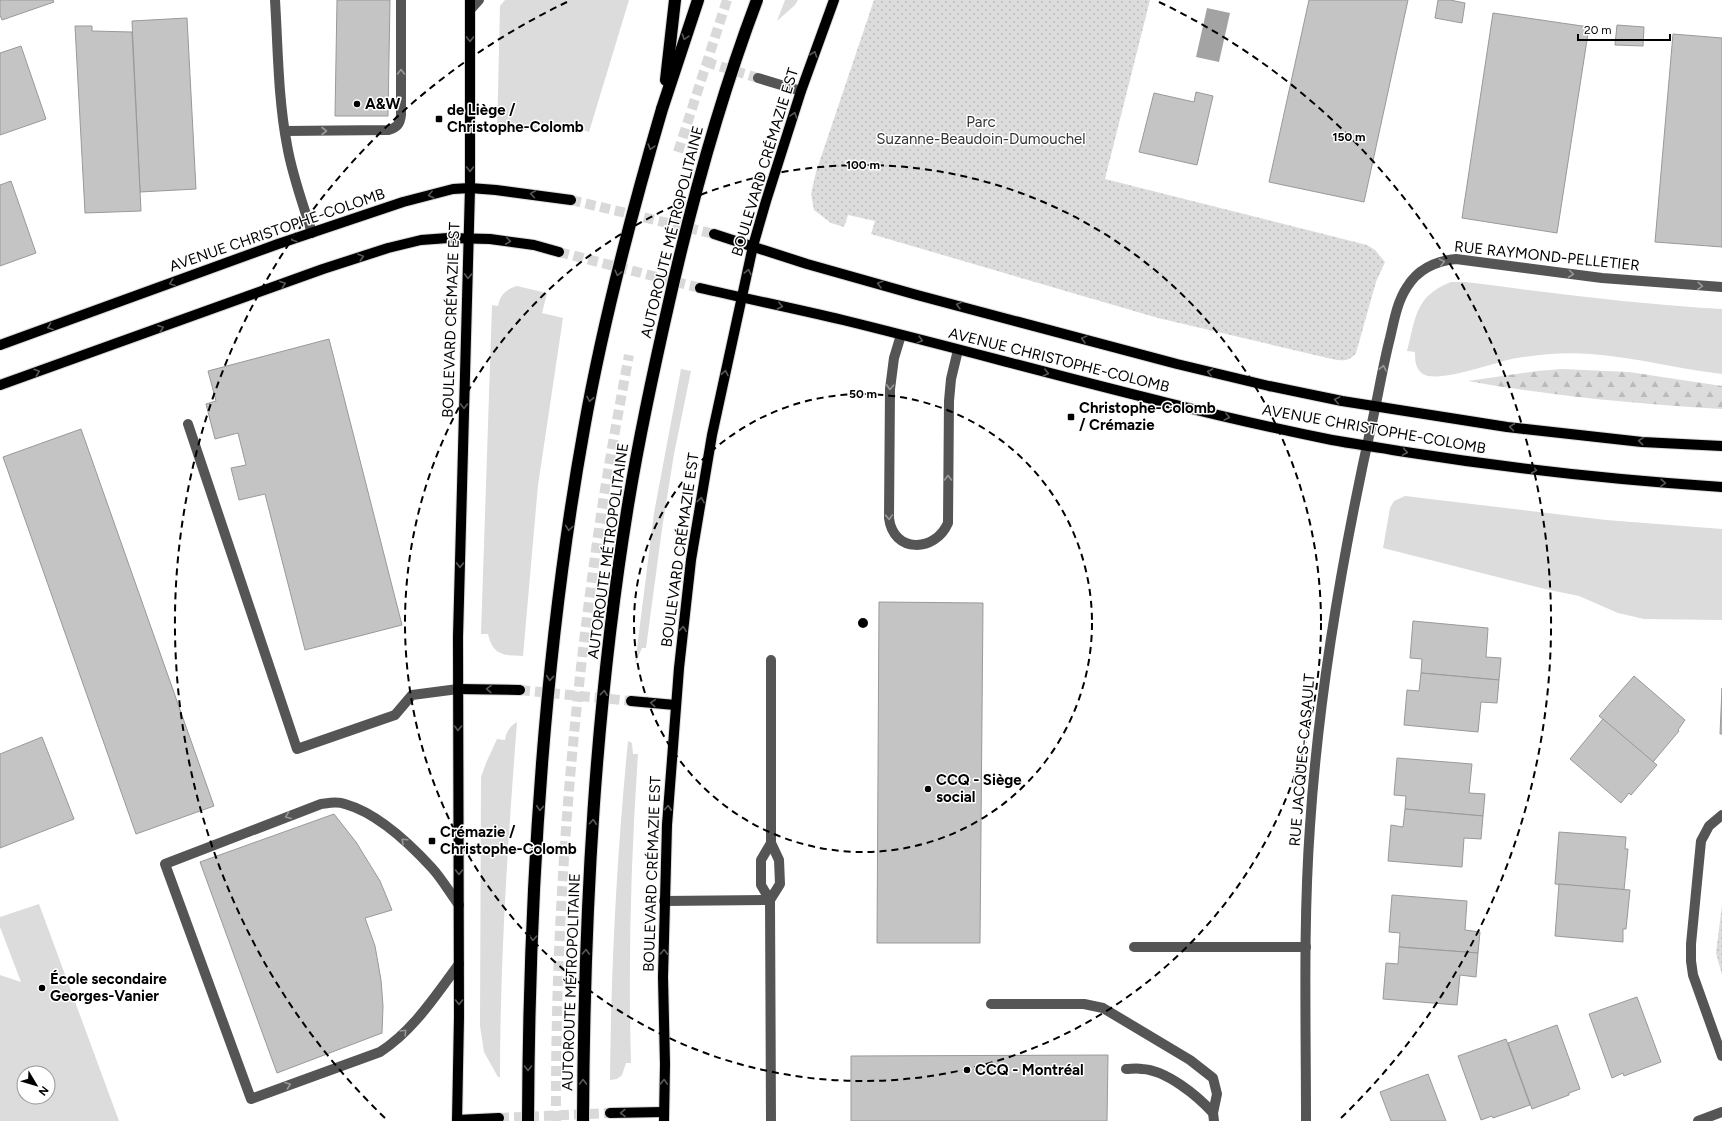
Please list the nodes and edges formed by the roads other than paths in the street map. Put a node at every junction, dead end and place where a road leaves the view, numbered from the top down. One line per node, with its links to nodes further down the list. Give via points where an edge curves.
1 (275, 0): 12 (street)
2 (402, 0): 12 (street, one-way to 2, via 396,128 401,115)
3 (479, 0): 8 (street)
4 (675, 0): 11 (highway)
5 (698, 0): 11 (highway, one-way to 11)
6 (757, 0): 55 (highway, AUTOROUTE MÉTROPOLITAINE, one-way to 6, bridge, via 586,958 596,777 613,615 629,500 648,392 694,199 730,77)
7 (834, 0): 10 (main road, BOULEVARD CRÉMAZIE EST, one-way to 7)
8 (470, 5): 13 (main road, BOULEVARD CRÉMAZIE EST, one-way to 13)
9 (758, 78): 10 (street)
10 (801, 91): 18 (main road, BOULEVARD CRÉMAZIE EST, one-way to 10)
11 (662, 109): 54 (highway, one-way to 54, bridge, via 604,329 584,429 553,639 536,866 528,1030)
12 (285, 131): 15 (street)
13 (470, 188): 14 (main road, AVENUE CHRISTOPHE-COLOMB, one-way to 13); 15 (main road, AVENUE CHRISTOPHE-COLOMB, one-way to 15, via 453,189 402,202); 17 (main road, BOULEVARD CRÉMAZIE EST)
14 (571, 200)
15 (312, 233): 24 (main road, AVENUE CHRISTOPHE-COLOMB, one-way to 24)
16 (714, 234): 18 (main road, AVENUE CHRISTOPHE-COLOMB)
17 (469, 237): 19 (main road, one-way to 19, via 509,241); 26 (main road, one-way to 17, via 388,248 421,240); 33 (main road, BOULEVARD CRÉMAZIE EST, one-way to 33)
18 (753, 246): 22 (main road, BOULEVARD CRÉMAZIE EST, one-way to 18); 27 (main road, AVENUE CHRISTOPHE-COLOMB, one-way to 18, via 1268,386 1177,364 807,264)
19 (559, 252)
20 (1722, 287): 27 (street, RUE RAYMOND-PELLETIER, one-way to 20, via 1402,293 1413,278 1438,262 1456,259 1602,278)
21 (700, 288): 22 (main road, AVENUE CHRISTOPHE-COLOMB)
22 (742, 298): 23 (main road, AVENUE CHRISTOPHE-COLOMB, one-way to 23); 36 (main road, BOULEVARD CRÉMAZIE EST, one-way to 22, via 699,512 712,434)
23 (901, 335): 25 (main road, AVENUE CHRISTOPHE-COLOMB, one-way to 25); 25 (street, one-way to 25, via 894,358 890,389 889,518 896,537 908,544 922,545 936,540 948,523 948,401)
24 (0, 345)
25 (958, 350): 29 (main road, AVENUE CHRISTOPHE-COLOMB, one-way to 29, via 1262,425)
26 (0, 385)
27 (1375, 406): 29 (street, RUE JACQUES-CASAULT); 30 (main road, AVENUE CHRISTOPHE-COLOMB, one-way to 27, via 1642,442 1554,433)
28 (188, 424): 33 (street, via 297,749 395,715 412,695)
29 (1367, 446): 31 (main road, AVENUE CHRISTOPHE-COLOMB, one-way to 31, via 1541,471); 42 (street, RUE JACQUES-CASAULT, via 1329,643 1310,827)
30 (1722, 446)
31 (1722, 487)
32 (771, 660): 38 (street)
33 (458, 689): 34 (main road, one-way to 33); 41 (main road, BOULEVARD CRÉMAZIE EST, one-way to 41)
34 (520, 690)
35 (631, 701): 36 (main road, one-way to 35)
36 (675, 705): 40 (main road, BOULEVARD CRÉMAZIE EST, one-way to 36, via 666,826)
37 (1722, 814): 46 (street, via 1709,826 1702,840 1691,954 1693,975)
38 (771, 843): 39 (street, via 780,860 780,884); 39 (street, via 761,860 761,885)
39 (770, 900): 40 (street); 56 (street)
40 (664, 901): 50 (main road, BOULEVARD CRÉMAZIE EST, one-way to 40)
41 (459, 905): 44 (main road, BOULEVARD CRÉMAZIE EST); 44 (street, one-way to 44, via 432,868 401,838 362,811 332,802 165,864 251,1098 380,1052 431,1002)
42 (1306, 946): 43 (street); 57 (street, RUE JACQUES-CASAULT)
43 (1134, 948)
44 (459, 964): 53 (main road, BOULEVARD CRÉMAZIE EST, one-way to 53)
45 (991, 1004): 51 (street, via 1084,1004 1103,1008 1190,1060 1213,1078 1217,1094)
46 (1722, 1056)
47 (1126, 1069): 51 (street, via 1142,1069 1160,1074 1198,1097)
48 (1722, 1112): 58 (street)
49 (610, 1113): 50 (main road, one-way to 49)
50 (664, 1116)
51 (1214, 1117)
52 (500, 1118): 53 (main road)
53 (457, 1120)
54 (528, 1121)
55 (583, 1121)
56 (771, 1121)
57 (1306, 1121)
58 (1698, 1121)

